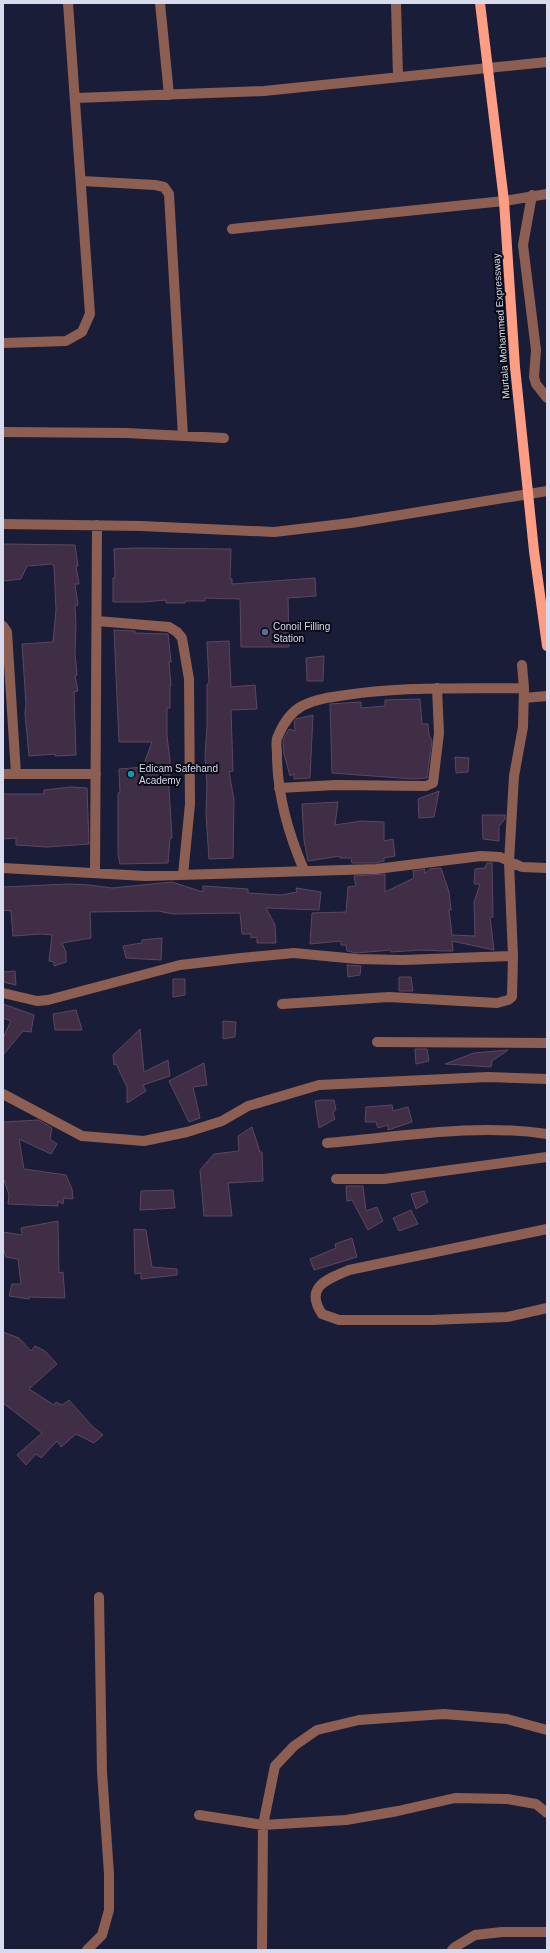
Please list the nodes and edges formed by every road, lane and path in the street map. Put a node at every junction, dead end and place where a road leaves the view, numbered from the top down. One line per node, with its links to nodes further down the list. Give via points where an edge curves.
1 (68, 3): 9 (street)
2 (160, 3): 8 (street)
3 (396, 3): 7 (street)
4 (480, 3): 6 (main road, Murtala Mohammed Expressway)
5 (547, 62): 6 (street)
6 (488, 69): 7 (street); 13 (main road, Murtala Mohammed Expressway)
7 (398, 77): 8 (street, via 264,91)
8 (169, 95): 9 (street)
9 (76, 98): 10 (street)
10 (82, 181): 15 (street, via 90,314 82,332 66,342); 18 (street, via 155,185 164,187 169,194)
11 (547, 194): 12 (street)
12 (532, 195): 13 (street); 16 (street, via 523,245 536,350 534,377)
13 (504, 201): 14 (street); 21 (main road, Murtala Mohammed Expressway, via 515,367)
14 (232, 229)
15 (3, 343)
16 (547, 398)
17 (3, 432): 18 (street)
18 (182, 436): 19 (street)
19 (224, 438)
20 (547, 491): 21 (street)
21 (528, 495): 23 (street, via 351,524 274,532); 26 (main road, Murtala Mohammed Expressway)
22 (3, 524): 23 (street)
23 (97, 526): 24 (street)
24 (97, 621): 33 (street); 40 (street, via 169,627 182,638 189,679 190,804)
25 (3, 626): 32 (street, via 7,632)
26 (547, 646)
27 (522, 665): 29 (street)
28 (437, 688): 29 (street); 34 (street, via 365,692 319,699 302,706 290,715 277,737); 34 (street, via 438,734 433,783 426,786 336,785)
29 (524, 693): 30 (street); 35 (street, via 523,727 514,776)
30 (547, 696)
31 (3, 774): 32 (street)
32 (16, 774): 33 (street)
33 (96, 774): 39 (street)
34 (279, 788): 38 (street, via 291,841)
35 (509, 862): 37 (street, via 522,867); 38 (street, via 500,857 481,856 376,868); 41 (street)
36 (3, 868): 39 (street)
37 (547, 868)
38 (304, 870): 40 (street)
39 (95, 873): 40 (street)
40 (183, 875)
41 (513, 956): 42 (street, via 402,960 294,953 180,965 37,1001); 43 (street, via 512,997 497,1003 389,997)
42 (3, 992)
43 (282, 1004)
44 (377, 1042): 45 (street)
45 (547, 1043)
46 (547, 1079): 47 (street, via 488,1077 318,1085 248,1106 222,1121 144,1141 82,1136)
47 (3, 1094)
48 (547, 1134): 49 (street, via 527,1131 446,1131)
49 (327, 1143)
50 (547, 1157): 51 (street, via 384,1179)
51 (336, 1179)
52 (547, 1229): 53 (street, via 349,1270 329,1278 318,1288 315,1298 322,1314 339,1320 507,1317)
53 (547, 1308)
54 (99, 1597): 60 (street, via 102,1772 109,1910 102,1935)
55 (547, 1730): 58 (street, via 507,1719 444,1714 360,1720 317,1730 294,1746 274,1766)
56 (547, 1813): 58 (street, via 536,1804 455,1798 346,1820)
57 (199, 1815): 58 (street)
58 (263, 1825): 61 (street)
59 (547, 1932): 62 (street, via 475,1935)
60 (87, 1950)
61 (262, 1950)
62 (452, 1950)

